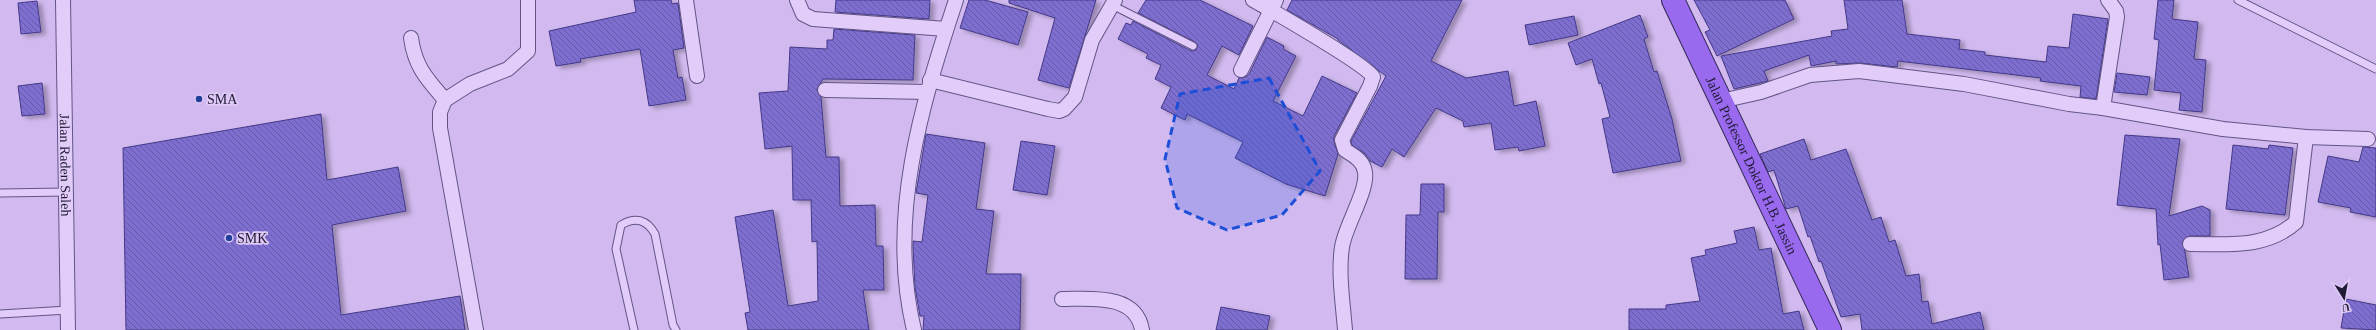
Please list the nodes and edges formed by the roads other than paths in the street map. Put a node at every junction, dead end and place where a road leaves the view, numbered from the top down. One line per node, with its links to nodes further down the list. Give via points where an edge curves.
1 (63, 0): 25 (street, Jalan Raden Saleh)
2 (528, 0): 20 (street, via 529,44 523,58 508,69 470,84)
3 (686, 0): 17 (street)
4 (797, 0): 12 (street, via 803,14 812,19)
5 (956, 0): 12 (street)
6 (1253, 0): 11 (street)
7 (1673, 0): 21 (highway, Jalan Professor Doktor H.B. Jassin)
8 (2108, 0): 22 (street, via 2117,17)
9 (2238, 0): 15 (lane)
10 (1113, 2): 14 (lane); 18 (street, via 1092,40 1075,97 1064,109 1054,110)
11 (1274, 5): 16 (street); 37 (street, via 1370,72 1373,77 1342,140 1345,150 1358,158 1365,172 1364,183 1346,227 1341,249)
12 (946, 29): 18 (street)
13 (411, 38): 20 (street, via 413,53 421,71)
14 (1193, 46)
15 (2376, 69)
16 (1241, 70)
17 (697, 76)
18 (929, 86): 19 (street); 35 (street, via 914,144 903,242 907,292)
19 (825, 90)
20 (445, 100): 33 (street, via 440,112 440,128)
21 (1721, 101): 22 (street, via 1761,92 1810,75 1859,71 1964,84); 38 (highway, Jalan Professor Doktor H.B. Jassin)
22 (2103, 108): 23 (street, via 2223,129)
23 (2306, 137): 24 (street); 27 (street, via 2296,222 2289,229 2278,236 2256,243)
24 (2368, 140)
25 (67, 192): 26 (lane); 29 (street, Jalan Raden Saleh)
26 (0, 193)
27 (2190, 244)
28 (1062, 299): 36 (street, via 1096,299 1123,305 1137,315)
29 (68, 310): 30 (lane); 32 (street, Jalan Raden Saleh)
30 (0, 314)
31 (672, 328): 34 (lane, via 655,234 651,226 639,219 621,225 616,249)
32 (68, 330)
33 (476, 330)
34 (634, 330)
35 (914, 330)
36 (1142, 330)
37 (1345, 330)
38 (1830, 330)

